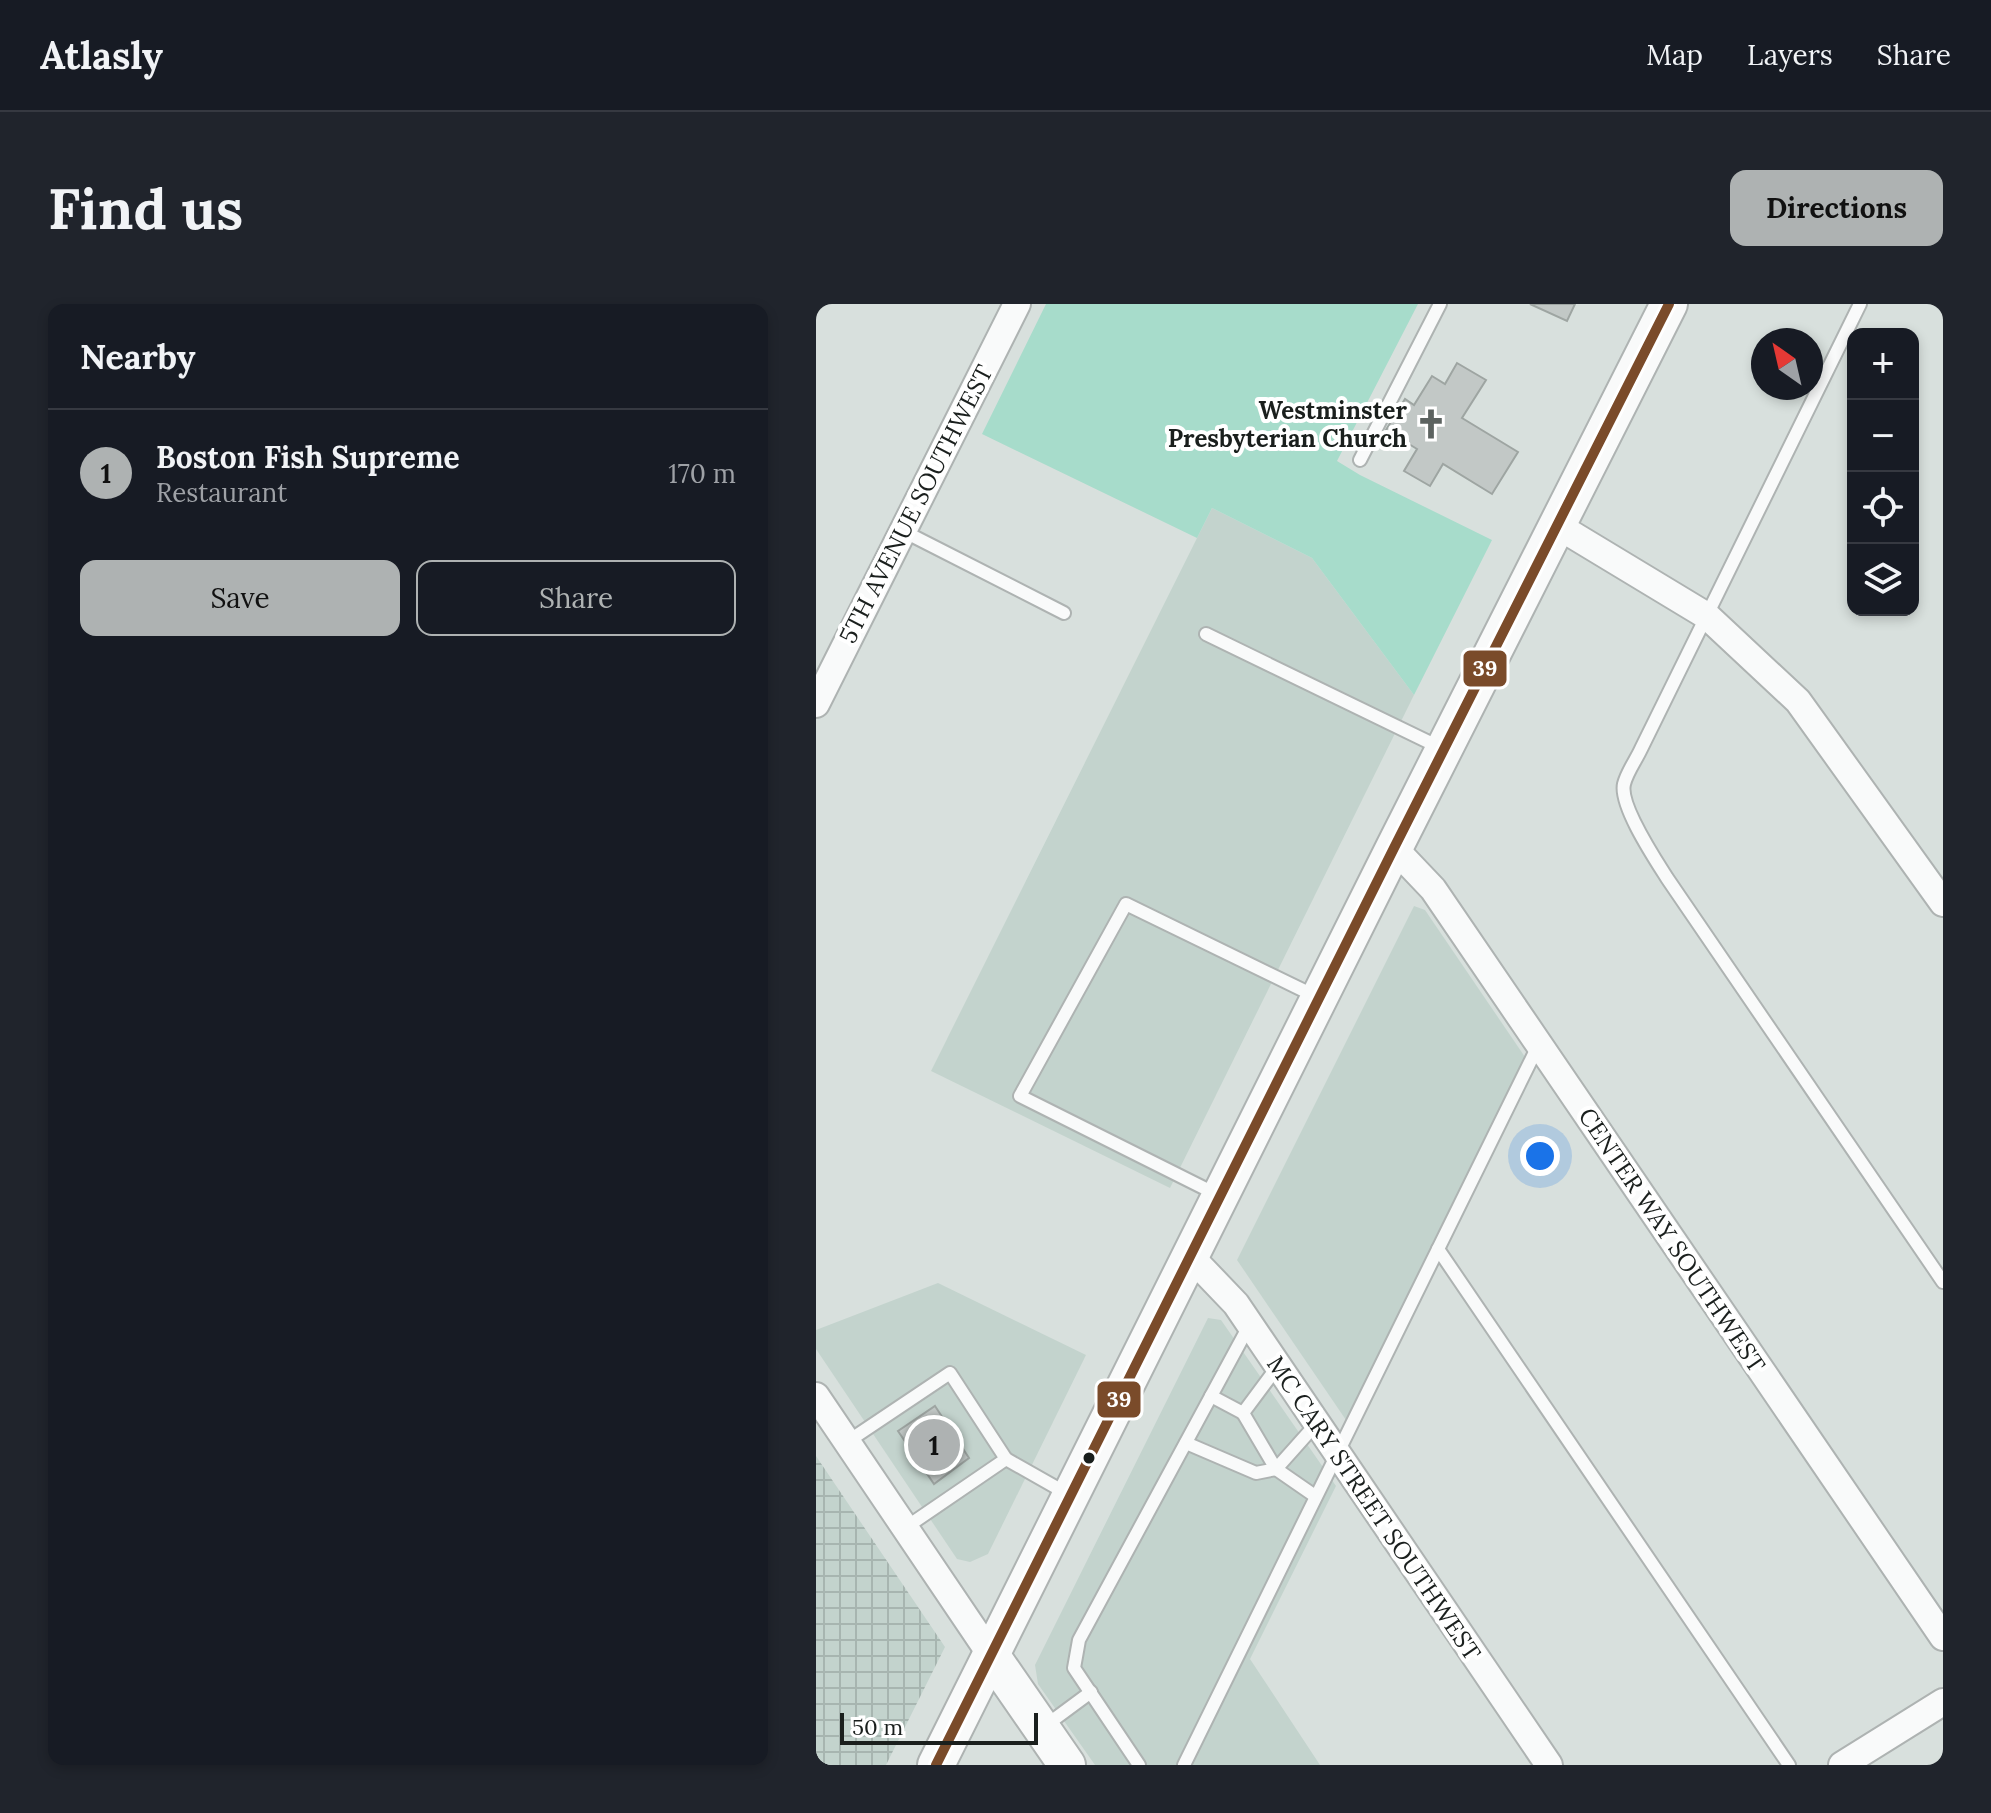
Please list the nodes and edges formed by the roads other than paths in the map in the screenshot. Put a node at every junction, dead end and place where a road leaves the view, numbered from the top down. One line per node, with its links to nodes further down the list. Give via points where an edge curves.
1 (1017, 304): 7 (street, 5TH AVENUE SOUTHWEST)
2 (1440, 304): 5 (lane)
3 (1669, 304): 6 (main road)
4 (1860, 304): 9 (lane)
5 (1360, 460)
6 (1558, 526): 9 (street); 12 (main road)
7 (903, 531): 8 (lane); 11 (street, 5TH AVENUE SOUTHWEST)
8 (1064, 613)
9 (1707, 616): 14 (street, via 1798,701); 20 (lane, via 1624,785 1624,799 1667,878)
10 (1206, 634): 12 (lane)
11 (816, 704)
12 (1444, 750): 13 (main road)
13 (1394, 848): 15 (main road); 16 (street, CENTER WAY SOUTHWEST, via 1433,889)
14 (1943, 903)
15 (1320, 999): 17 (main road); 17 (lane, via 1126,904 1020,1096)
16 (1539, 1044): 18 (lane); 35 (street, CENTER WAY SOUTHWEST)
17 (1221, 1197): 19 (main road)
18 (1438, 1249): 29 (lane); 45 (lane)
19 (1191, 1257): 21 (street, MC CARY STREET SOUTHWEST); 32 (main road)
20 (1943, 1282)
21 (1250, 1324): 22 (street, MC CARY STREET SOUTHWEST); 24 (lane)
22 (1278, 1366): 25 (lane); 26 (street, MC CARY STREET SOUTHWEST)
23 (816, 1396): 27 (street)
24 (1211, 1396): 25 (lane); 28 (lane)
25 (1243, 1413): 31 (lane)
26 (1317, 1423): 29 (street, MC CARY STREET SOUTHWEST); 31 (lane)
27 (847, 1442): 30 (lane, via 950,1373); 34 (street)
28 (1186, 1443): 31 (lane, via 1256,1473); 37 (lane, via 1079,1640 1074,1668)
29 (1337, 1452): 33 (lane); 44 (street, MC CARY STREET SOUTHWEST)
30 (1006, 1459): 32 (lane); 34 (lane)
31 (1276, 1469): 33 (lane)
32 (1071, 1496): 36 (main road)
33 (1315, 1496): 43 (lane)
34 (905, 1528): 36 (street)
35 (1943, 1637)
36 (991, 1655): 39 (main road); 40 (main road)
37 (1091, 1692): 39 (lane); 42 (lane)
38 (1943, 1702): 46 (street)
39 (1042, 1728): 41 (main road)
40 (936, 1765)
41 (1067, 1765)
42 (1139, 1765)
43 (1184, 1765)
44 (1549, 1765)
45 (1789, 1765)
46 (1842, 1765)

